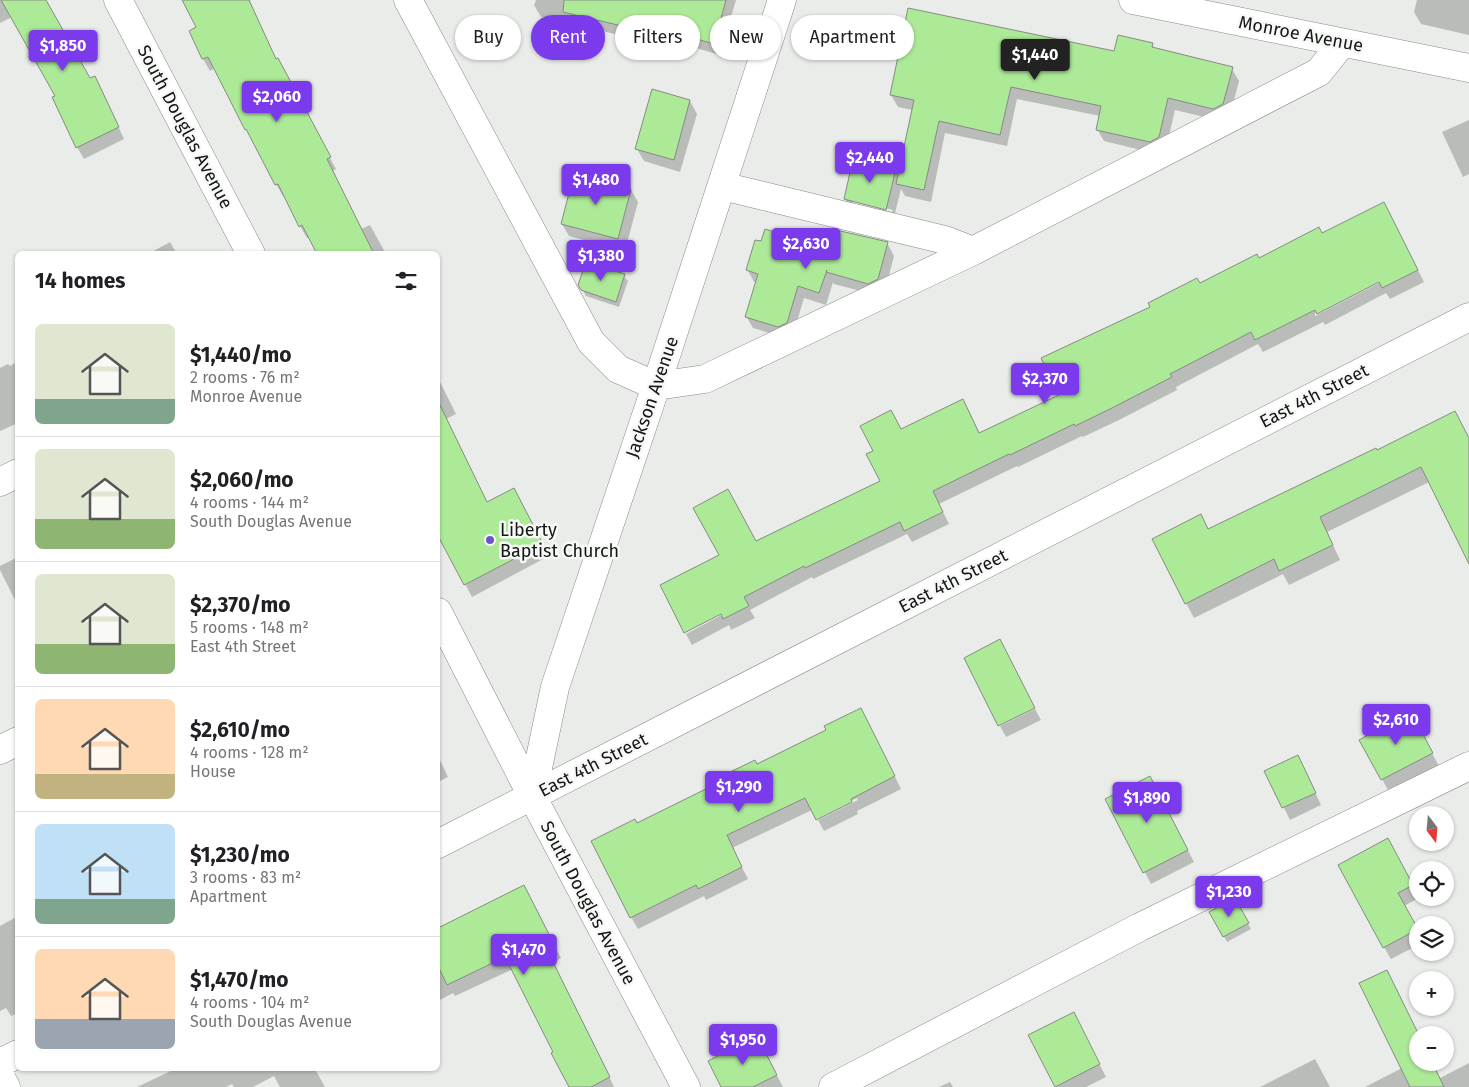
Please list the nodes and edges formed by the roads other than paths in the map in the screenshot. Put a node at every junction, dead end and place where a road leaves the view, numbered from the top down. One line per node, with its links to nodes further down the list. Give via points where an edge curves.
1 (118, 0): 8 (street, South Douglas Avenue)
2 (408, 0): 11 (street, via 591,342 618,370)
3 (782, 0): 7 (street, Jackson Avenue)
4 (1133, 0): 5 (street, Monroe Avenue)
5 (1342, 43): 6 (street, Monroe Avenue); 9 (street, via 1319,72)
6 (1469, 68)
7 (722, 186): 9 (street, via 945,240); 11 (street, Jackson Avenue)
8 (249, 251)
9 (974, 251): 11 (street, via 705,378)
10 (1469, 317): 18 (street, East 4th Street)
11 (656, 386): 18 (street, Jackson Avenue, via 555,687)
12 (15, 474): 13 (street)
13 (0, 482)
14 (440, 616): 18 (street, South Douglas Avenue)
15 (15, 742): 16 (street)
16 (0, 750)
17 (1469, 766): 25 (street, via 1140,928)
18 (532, 796): 19 (street, East 4th Street); 24 (street, South Douglas Avenue)
19 (440, 843)
20 (15, 1056): 21 (street)
21 (0, 1063)
22 (0, 1076): 23 (street)
23 (6, 1087)
24 (686, 1087)
25 (833, 1087)

